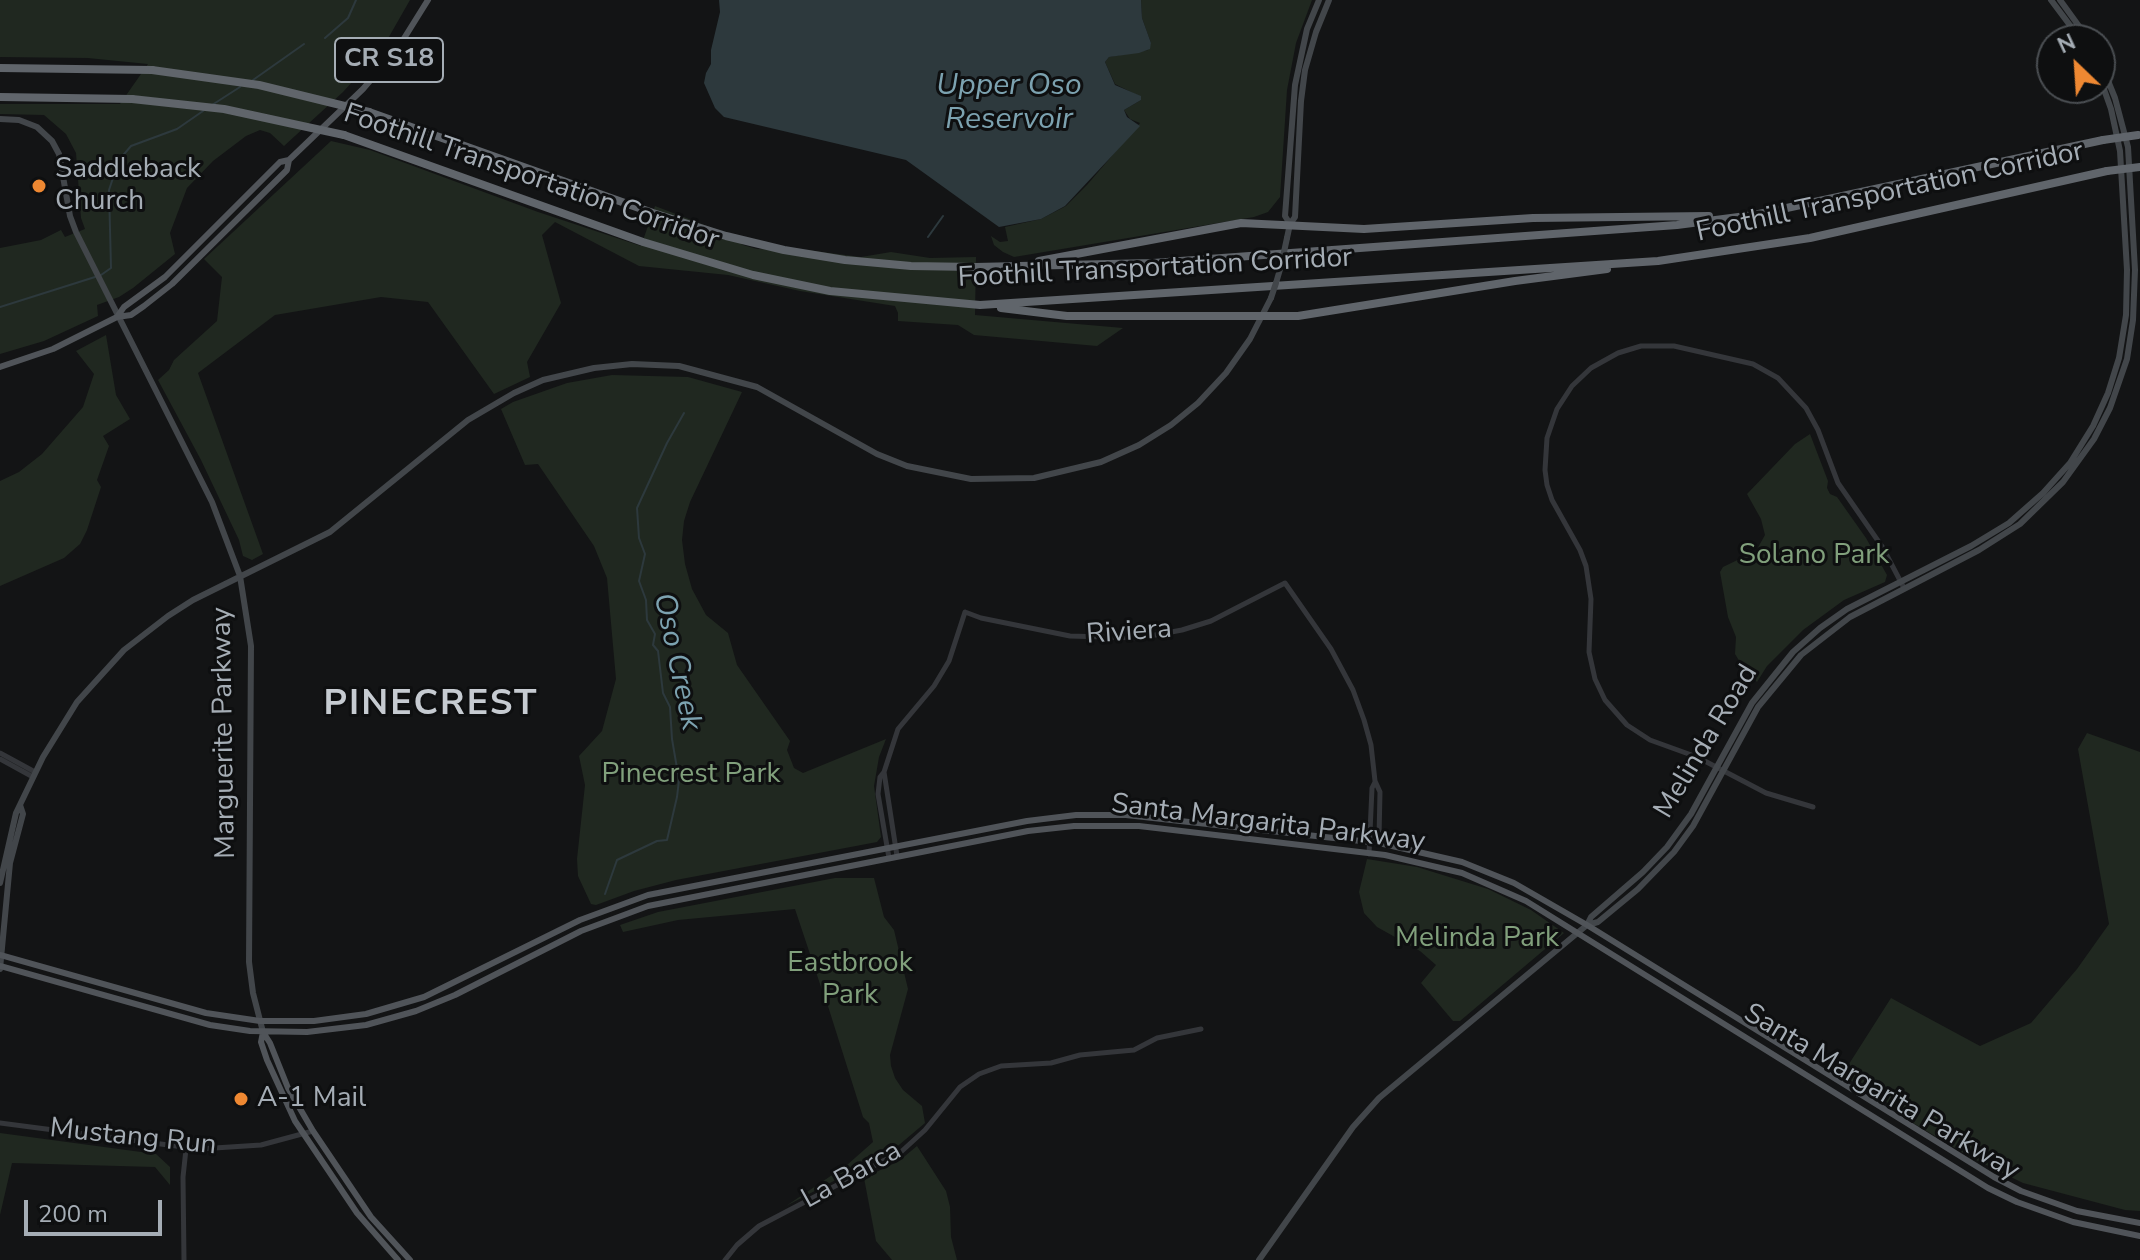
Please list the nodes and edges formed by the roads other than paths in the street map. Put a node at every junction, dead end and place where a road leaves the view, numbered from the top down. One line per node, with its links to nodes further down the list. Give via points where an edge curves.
1 (428, 0): 22 (main road, CR S18, via 381,70)
2 (1319, 0): 16 (main road, via 1298,61 1292,106 1285,216)
3 (1329, 0): 16 (main road, via 1305,70 1295,217)
4 (2051, 0): 6 (main road)
5 (2060, 0): 7 (main road)
6 (2069, 24)
7 (2077, 24)
8 (0, 68): 19 (highway, Foothill Transportation Corridor, bridge, via 152,70 243,82 369,112 653,213 784,250 870,263)
9 (0, 97): 21 (highway, Foothill Transportation Corridor, bridge, via 132,99 224,109 344,135 707,262 801,286)
10 (2116, 102): 20 (main road, Melinda Road, via 2128,147)
11 (2108, 104): 17 (main road, Melinda Road, via 2119,140)
12 (0, 119): 22 (main road, Marguerite Parkway, via 28,122 52,141 76,232)
13 (2139, 135): 15 (highway, Foothill Transportation Corridor, bridge)
14 (2140, 167): 18 (highway, Foothill Transportation Corridor, bridge, via 1810,238)
15 (1754, 215): 16 (highway, via 1533,218 1364,229); 19 (highway, Foothill Transportation Corridor, via 1153,263)
16 (1290, 224): 19 (highway, via 1241,223); 23 (main road, bridge)
17 (2125, 235): 20 (main road, Melinda Road); 26 (main road, Melinda Road, via 2127,300 2119,358 2101,410 2079,450 2009,523)
18 (1658, 261): 21 (highway, Foothill Transportation Corridor); 23 (highway)
19 (1008, 266)
20 (2135, 270): 26 (main road, Melinda Road, via 2127,359 2105,420 2084,455 2020,524 1979,550)
21 (980, 305): 23 (highway, via 1067,316)
22 (117, 317): 24 (main road, CR S18, via 53,349); 25 (main road, Marguerite Parkway, via 212,502)
23 (1262, 318): 25 (main road, via 1219,381 1160,432 1101,462 1022,480 955,477 892,460 757,387 710,372 632,364 570,373 488,407 330,532)
24 (0, 367)
25 (240, 576): 31 (main road, via 168,616 124,650 67,715); 52 (main road, Marguerite Parkway, via 251,646 249,962)
26 (1903, 585): 29 (main road, Melinda Road, via 1801,655 1758,707); 29 (street, via 1838,483 1818,430 1789,388 1753,364 1674,346 1641,346 1591,368 1565,396 1551,422 1545,470 1552,500 1586,566 1595,679 1616,714 1638,733)
27 (0, 753): 31 (street)
28 (0, 759): 31 (street)
29 (1720, 770): 38 (street, via 1766,793); 48 (main road, Melinda Road, via 1667,847)
30 (884, 772): 32 (street, Riviera, via 898,729 949,661 965,612 1070,636 1139,638 1211,621 1285,583 1353,690 1370,739); 33 (street); 34 (street)
31 (34, 774): 35 (main road)
32 (1375, 781): 36 (street); 37 (street)
33 (887, 793): 34 (street); 41 (street)
34 (878, 794): 42 (street)
35 (20, 805): 47 (main road); 50 (main road, via 23,814 10,863)
36 (1372, 806): 37 (street); 40 (street)
37 (1381, 806): 39 (street)
38 (1813, 807)
39 (1379, 840): 40 (main road, Santa Margarita Parkway); 44 (street); 48 (main road, Santa Margarita Parkway, via 1486,871)
40 (1370, 842): 41 (main road, Santa Margarita Parkway, via 1094,814); 43 (street)
41 (895, 845): 42 (main road, Santa Margarita Parkway); 45 (street)
42 (887, 847): 46 (street); 52 (main road, Santa Margarita Parkway, via 632,899 439,991 391,1008 324,1020)
43 (1369, 854): 44 (main road, Santa Margarita Parkway); 45 (main road, Santa Margarita Parkway, via 1105,825 1048,828)
44 (1377, 855): 49 (main road, Santa Margarita Parkway, via 1439,866 1483,881)
45 (897, 856): 46 (main road, Santa Margarita Parkway)
46 (889, 858): 54 (main road, Santa Margarita Parkway, via 632,910 402,1016 341,1029)
47 (0, 883)
48 (1587, 925): 49 (main road, Melinda Road); 59 (main road, Santa Margarita Parkway, via 1994,1177 2077,1211)
49 (1578, 932): 60 (main road, Santa Margarita Parkway, via 1988,1188 2073,1222); 65 (main road, Melinda Road, via 1379,1098)
50 (1, 955): 51 (main road); 52 (main road, Santa Margarita Parkway, via 206,1013)
51 (0, 967): 54 (main road, Santa Margarita Parkway, via 190,1020)
52 (260, 1021): 54 (main road, Marguerite Parkway)
53 (1201, 1029): 64 (street, La Barca, via 1157,1038 1134,1050 984,1071 960,1087 902,1151 759,1226)
54 (263, 1032): 56 (main road, Marguerite Parkway); 57 (main road, Marguerite Parkway, via 261,1042 271,1070)
55 (0, 1123): 58 (street, Mustang Run)
56 (313, 1131): 57 (street, Mustang Run); 63 (main road, Marguerite Parkway, via 371,1217)
57 (304, 1134): 58 (street, Mustang Run, via 237,1148); 62 (main road, Marguerite Parkway, via 357,1213)
58 (186, 1149): 61 (street)
59 (2140, 1223)
60 (2140, 1236)
61 (184, 1260)
62 (398, 1260)
63 (410, 1260)
64 (725, 1260)
65 (1259, 1260)

